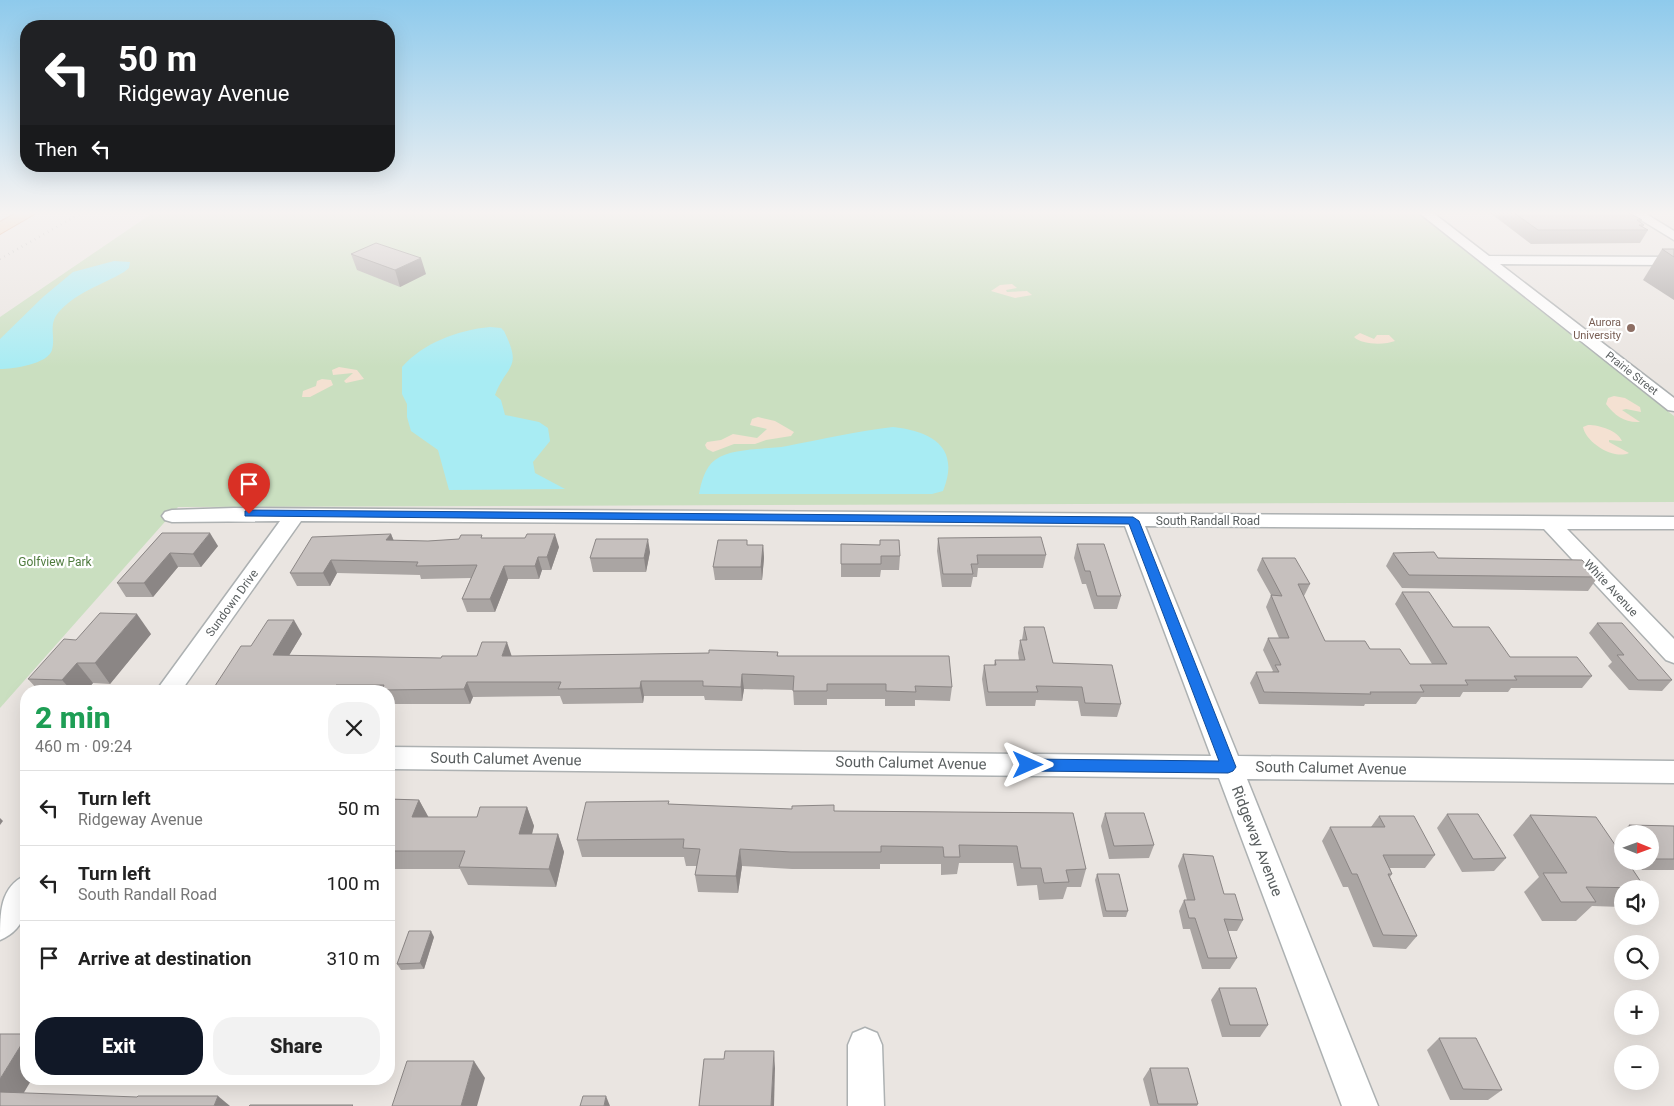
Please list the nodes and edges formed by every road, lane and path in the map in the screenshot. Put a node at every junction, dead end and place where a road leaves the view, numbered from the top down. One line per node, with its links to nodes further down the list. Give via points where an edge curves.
1 (1491, 264): 2 (street, Prairie Street)
2 (1674, 406)
3 (295, 514): 4 (street, South Randall Road); 5 (street, South Randall Road); 9 (street, Sundown Drive)
4 (172, 516)
5 (1133, 521): 6 (street, South Randall Road); 11 (street, Ridgeway Avenue)
6 (1549, 522): 7 (street, South Randall Road); 8 (street, White Avenue)
7 (1674, 523)
8 (1674, 654)
9 (172, 685)
10 (395, 758): 11 (street, South Calumet Avenue)
11 (1228, 767): 12 (street, South Calumet Avenue); 17 (street, Ridgeway Avenue)
12 (1674, 772)
13 (20, 897): 14 (street)
14 (0, 925)
15 (865, 1046): 16 (street)
16 (866, 1106)
17 (1360, 1106)

